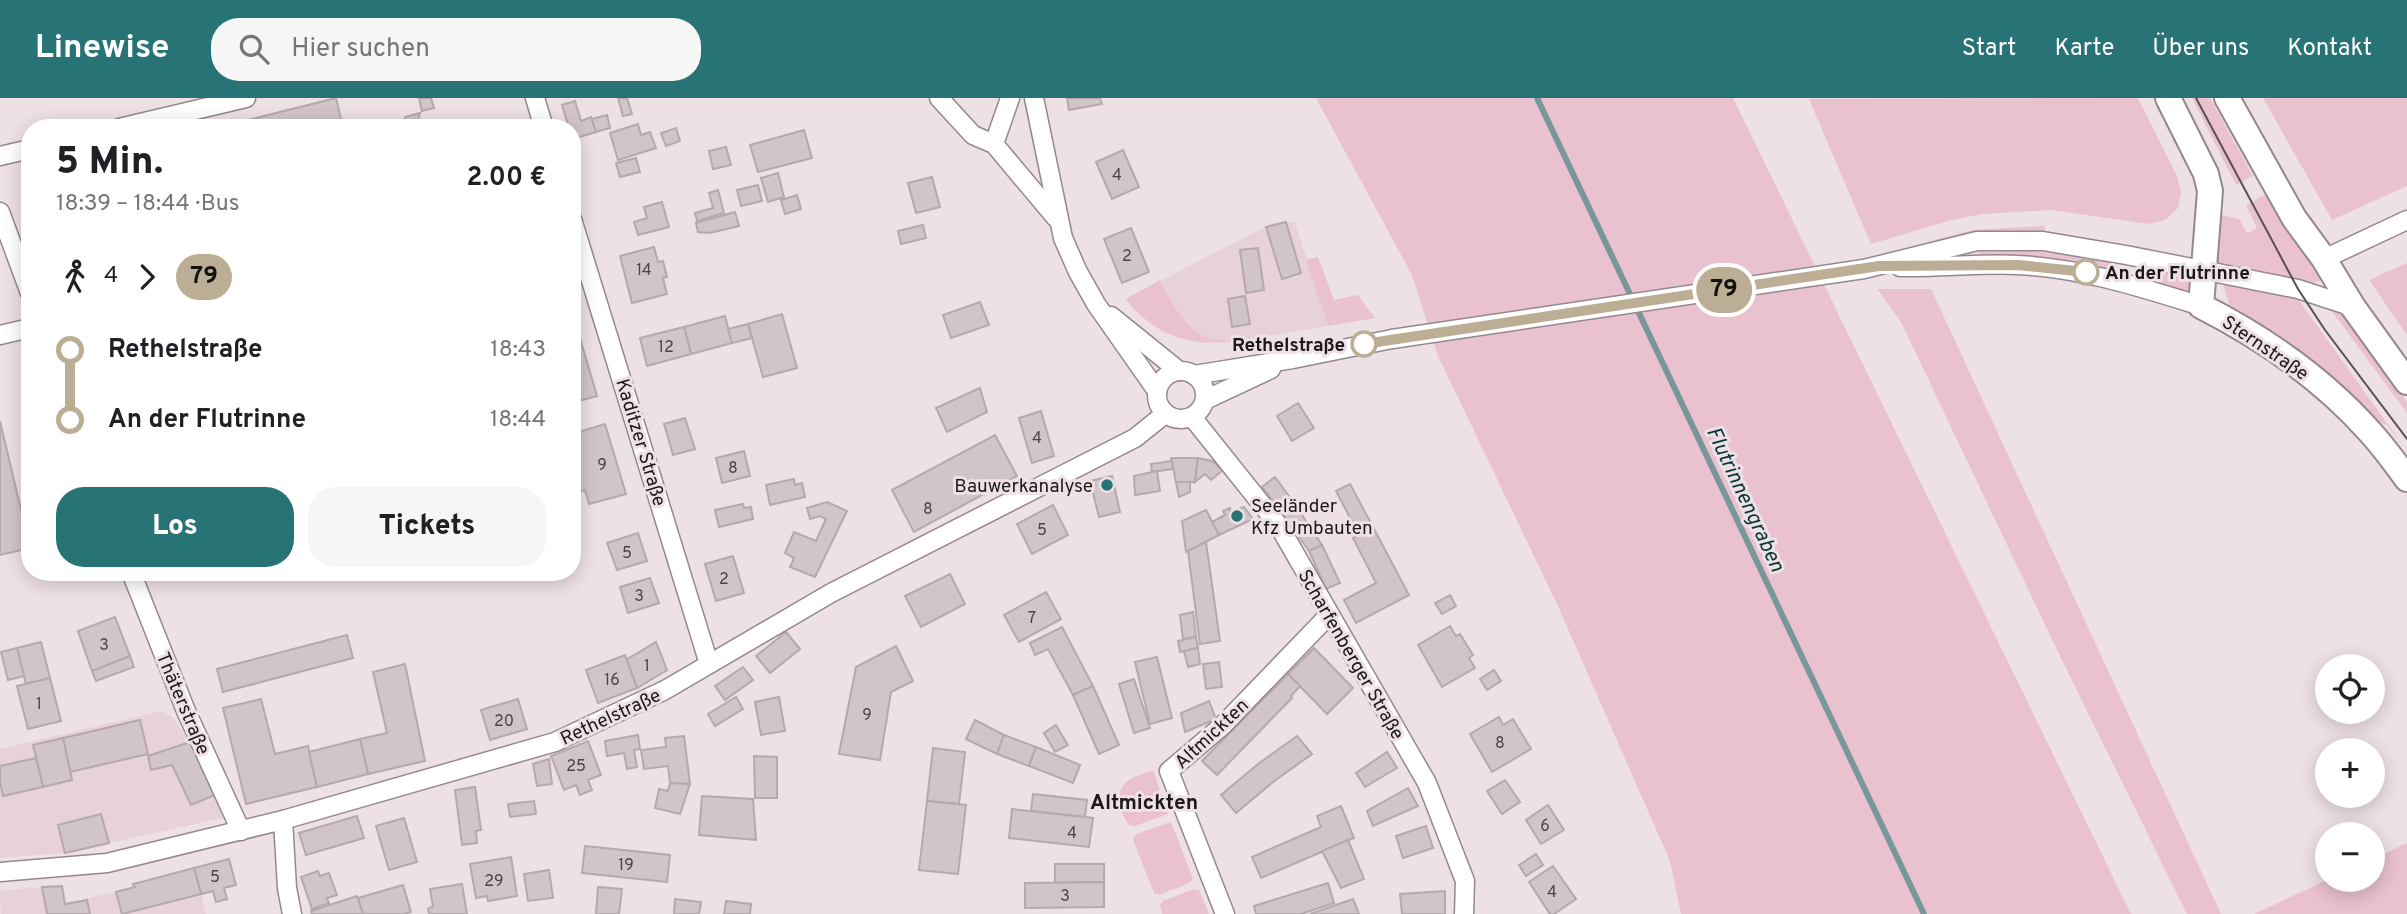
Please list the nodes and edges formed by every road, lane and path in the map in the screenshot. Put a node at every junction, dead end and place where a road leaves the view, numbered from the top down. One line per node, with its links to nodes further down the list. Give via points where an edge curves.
1 (535, 98): 9 (street)
2 (939, 98): 10 (street, via 973,135)
3 (1010, 98): 10 (street)
4 (1034, 98): 15 (street)
5 (2168, 98): 20 (street, via 2210,191)
6 (2227, 98): 17 (street, via 2294,218)
7 (235, 99): 8 (street)
8 (155, 119)
9 (541, 119)
10 (994, 144): 15 (street)
11 (21, 151): 12 (street)
12 (0, 156)
13 (0, 212): 19 (street)
14 (2407, 220): 17 (street)
15 (1059, 221): 21 (street, via 1078,272)
16 (581, 248): 36 (street, Kaditzer Straße)
17 (2324, 259): 23 (street)
18 (1871, 267): 20 (street, Sternstraße, via 1977,241 2043,241); 22 (street, Sternstraße, via 2069,269); 26 (street, Sternstraße, via 1413,336)
19 (21, 269)
20 (2202, 271): 22 (street); 23 (street, Sternstraße, via 2298,289)
21 (1096, 303): 27 (street); 29 (street)
22 (2201, 306): 33 (street, Sternstraße, via 2283,354 2336,396)
23 (2353, 307): 28 (street)
24 (21, 330): 25 (street)
25 (0, 335)
26 (1293, 359): 27 (street, Sternstraße); 30 (street, Sternstraße)
27 (1187, 373): 29 (street, via 1165,377); 30 (street, via 1203,386)
28 (2407, 382)
29 (1157, 391): 31 (street)
30 (1205, 400): 32 (street)
31 (1164, 414): 32 (street, via 1177,419); 36 (street, Rethelstraße, via 1135,438 831,593)
32 (1192, 417): 35 (street, Scharfenberger Straße, via 1279,526)
33 (2407, 479)
34 (135, 581): 38 (street, Thäterstraße, via 186,711)
35 (1329, 615): 41 (street, Altmickten, via 1223,726 1169,771); 42 (street, Scharfenberger Straße, via 1427,783 1465,881)
36 (709, 664): 37 (street, Rethelstraße, via 555,742)
37 (283, 820): 38 (street, Rethelstraße); 40 (street)
38 (241, 831): 39 (street, Rethelstraße, via 107,863)
39 (0, 872)
40 (292, 914)
41 (1225, 914)
42 (1464, 914)

